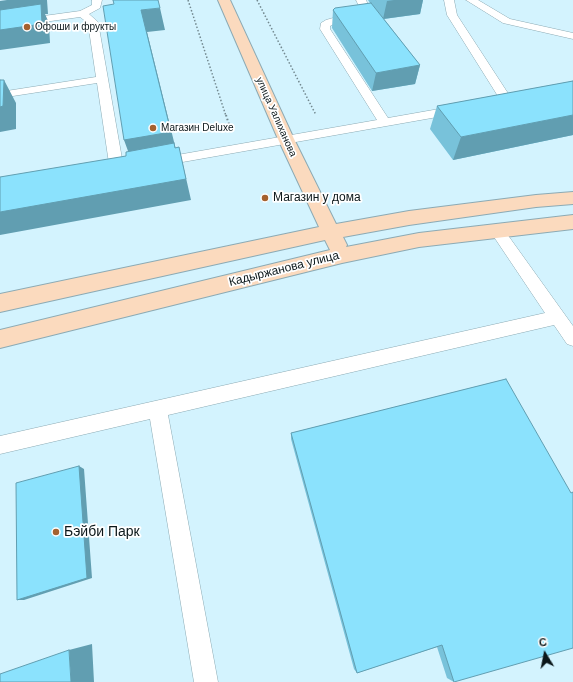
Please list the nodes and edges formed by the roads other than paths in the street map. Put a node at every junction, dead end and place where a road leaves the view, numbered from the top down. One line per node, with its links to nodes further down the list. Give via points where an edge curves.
1 (97, 0): 6 (lane, via 97,6)
2 (224, 0): 16 (main road, улица Уалиханова)
3 (361, 0): 15 (lane, via 366,12 330,22 325,25 325,29)
4 (449, 0): 12 (lane, via 452,15)
5 (472, 0): 8 (lane, via 507,21)
6 (82, 14): 7 (lane); 9 (lane, via 93,22)
7 (0, 25)
8 (573, 36)
9 (102, 79): 10 (lane); 19 (lane)
10 (0, 95)
11 (522, 98): 12 (lane)
12 (507, 101): 13 (lane)
13 (492, 103)
14 (470, 107): 15 (lane)
15 (384, 122): 16 (lane)
16 (286, 139): 17 (lane); 24 (main road, улица Уалиханова)
17 (147, 165)
18 (132, 167): 19 (lane)
19 (117, 170): 20 (lane)
20 (101, 173)
21 (573, 198): 24 (main road, Кадыржанова улица, via 409,218)
22 (573, 222): 23 (main road, Кадыржанова улица)
23 (496, 231): 25 (main road, Кадыржанова улица, via 419,240); 27 (lane)
24 (331, 232): 25 (main road, улица Уалиханова); 26 (main road, Кадыржанова улица)
25 (342, 255): 28 (main road, Кадыржанова улица)
26 (0, 303)
27 (557, 317): 29 (lane); 30 (lane)
28 (0, 339)
29 (573, 339)
30 (158, 408): 31 (lane); 32 (lane)
31 (0, 445)
32 (206, 682)

